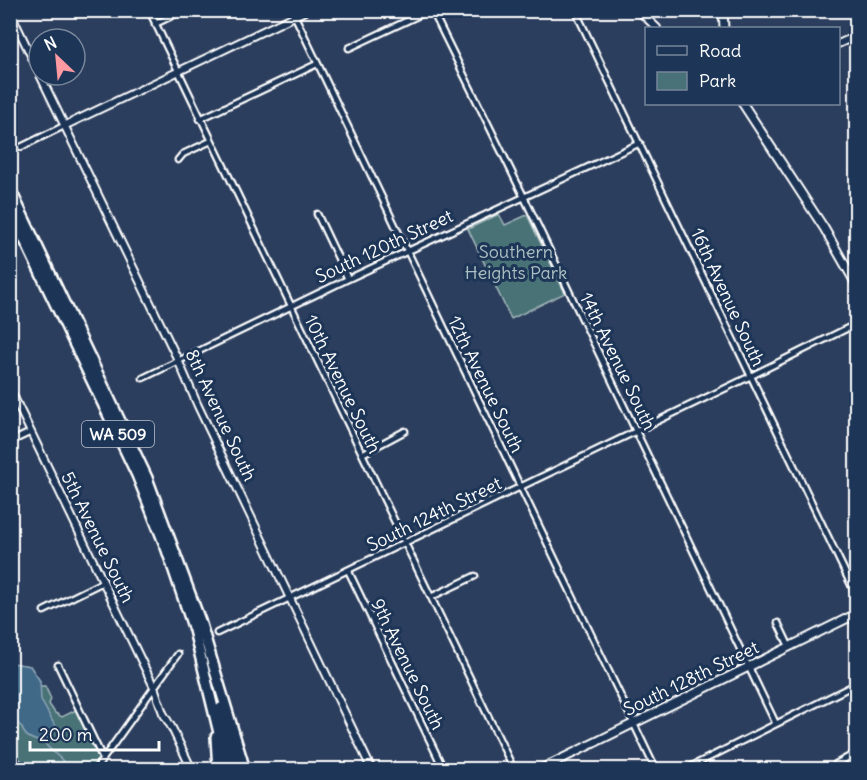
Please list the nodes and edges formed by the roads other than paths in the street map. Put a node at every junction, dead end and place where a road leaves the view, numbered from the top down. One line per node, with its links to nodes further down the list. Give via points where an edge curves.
1 (149, 10): 10 (street, 10th Avenue South)
2 (184, 10): 10 (street)
3 (307, 10): 9 (street)
4 (431, 10): 16 (street); 28 (street, 14th Avenue South)
5 (575, 10): 24 (street, 16th Avenue South)
6 (638, 10): 11 (street)
7 (723, 10): 12 (main road)
8 (10, 12): 15 (street, 8th Avenue South)
9 (293, 14): 17 (street, 12th Avenue South); 18 (street)
10 (155, 24): 18 (street, 10th Avenue South)
11 (656, 27)
12 (724, 27)
13 (856, 36): 14 (street)
14 (840, 43)
15 (27, 47)
16 (349, 48)
17 (317, 64): 21 (street); 31 (street, 12th Avenue South)
18 (178, 72): 21 (street, 10th Avenue South); 22 (street)
19 (46, 87): 22 (street, 8th Avenue South)
20 (744, 105): 33 (main road)
21 (201, 119): 23 (street, 10th Avenue South)
22 (64, 126): 25 (street); 36 (street, 8th Avenue South)
23 (211, 141): 26 (street); 34 (street, 10th Avenue South)
24 (640, 142): 28 (street, South 120th Street); 37 (street, 16th Avenue South)
25 (21, 147)
26 (178, 160)
27 (10, 189): 58 (highway, WA 509, via 147,478)
28 (524, 197): 31 (street, South 120th Street); 42 (street, 14th Avenue South)
29 (10, 209): 62 (highway, WA 509, via 137,475 167,550)
30 (317, 214): 32 (street)
31 (408, 252): 32 (street, South 120th Street); 45 (street, 12th Avenue South)
32 (348, 279): 34 (street, South 120th Street)
33 (856, 284)
34 (291, 306): 36 (street, South 120th Street); 44 (street, 10th Avenue South)
35 (856, 324): 37 (street, South 124th Street)
36 (178, 360): 38 (street, South 120th Street); 52 (street, 8th Avenue South)
37 (751, 376): 42 (street, South 124th Street); 50 (street, 16th Avenue South)
38 (143, 378)
39 (10, 389): 40 (street, 5th Avenue South)
40 (31, 432): 43 (street); 49 (street, 5th Avenue South)
41 (405, 432): 44 (street)
42 (637, 432): 45 (street, South 124th Street); 63 (street, 14th Avenue South)
43 (10, 442)
44 (362, 454): 46 (street, 10th Avenue South)
45 (520, 487): 46 (street, South 124th Street); 66 (street, 12th Avenue South)
46 (405, 543): 47 (street, South 124th Street); 51 (street, 10th Avenue South)
47 (348, 570): 52 (street, South 124th Street); 80 (street, 9th Avenue South)
48 (476, 576): 51 (street)
49 (103, 582): 53 (street); 65 (street, 5th Avenue South)
50 (856, 595)
51 (431, 597): 81 (street, 10th Avenue South)
52 (290, 598): 56 (street, South 124th Street); 79 (street, 8th Avenue South)
53 (44, 611)
54 (855, 615): 57 (street); 59 (main road, South 128th Street)
55 (778, 623): 59 (street)
56 (217, 633)
57 (856, 634)
58 (207, 644): 77 (highway, WA 509); 78 (highway)
59 (789, 646): 63 (main road, South 128th Street)
60 (178, 654): 65 (street)
61 (58, 665): 70 (street)
62 (203, 667): 75 (highway); 76 (highway, WA 509)
63 (748, 667): 66 (main road, South 128th Street); 67 (street, 14th Avenue South)
64 (856, 684): 67 (street)
65 (154, 687): 70 (street); 74 (street, 5th Avenue South)
66 (634, 723): 82 (main road, South 128th Street); 83 (street, 12th Avenue South)
67 (776, 724): 84 (street)
68 (856, 753): 71 (street)
69 (10, 754): 72 (street)
70 (103, 759): 73 (street)
71 (836, 764)
72 (22, 770)
73 (94, 770)
74 (192, 770)
75 (218, 770)
76 (228, 770)
77 (235, 770)
78 (245, 770)
79 (372, 770)
80 (444, 770)
81 (514, 770)
82 (539, 770)
83 (656, 770)
84 (684, 770)

